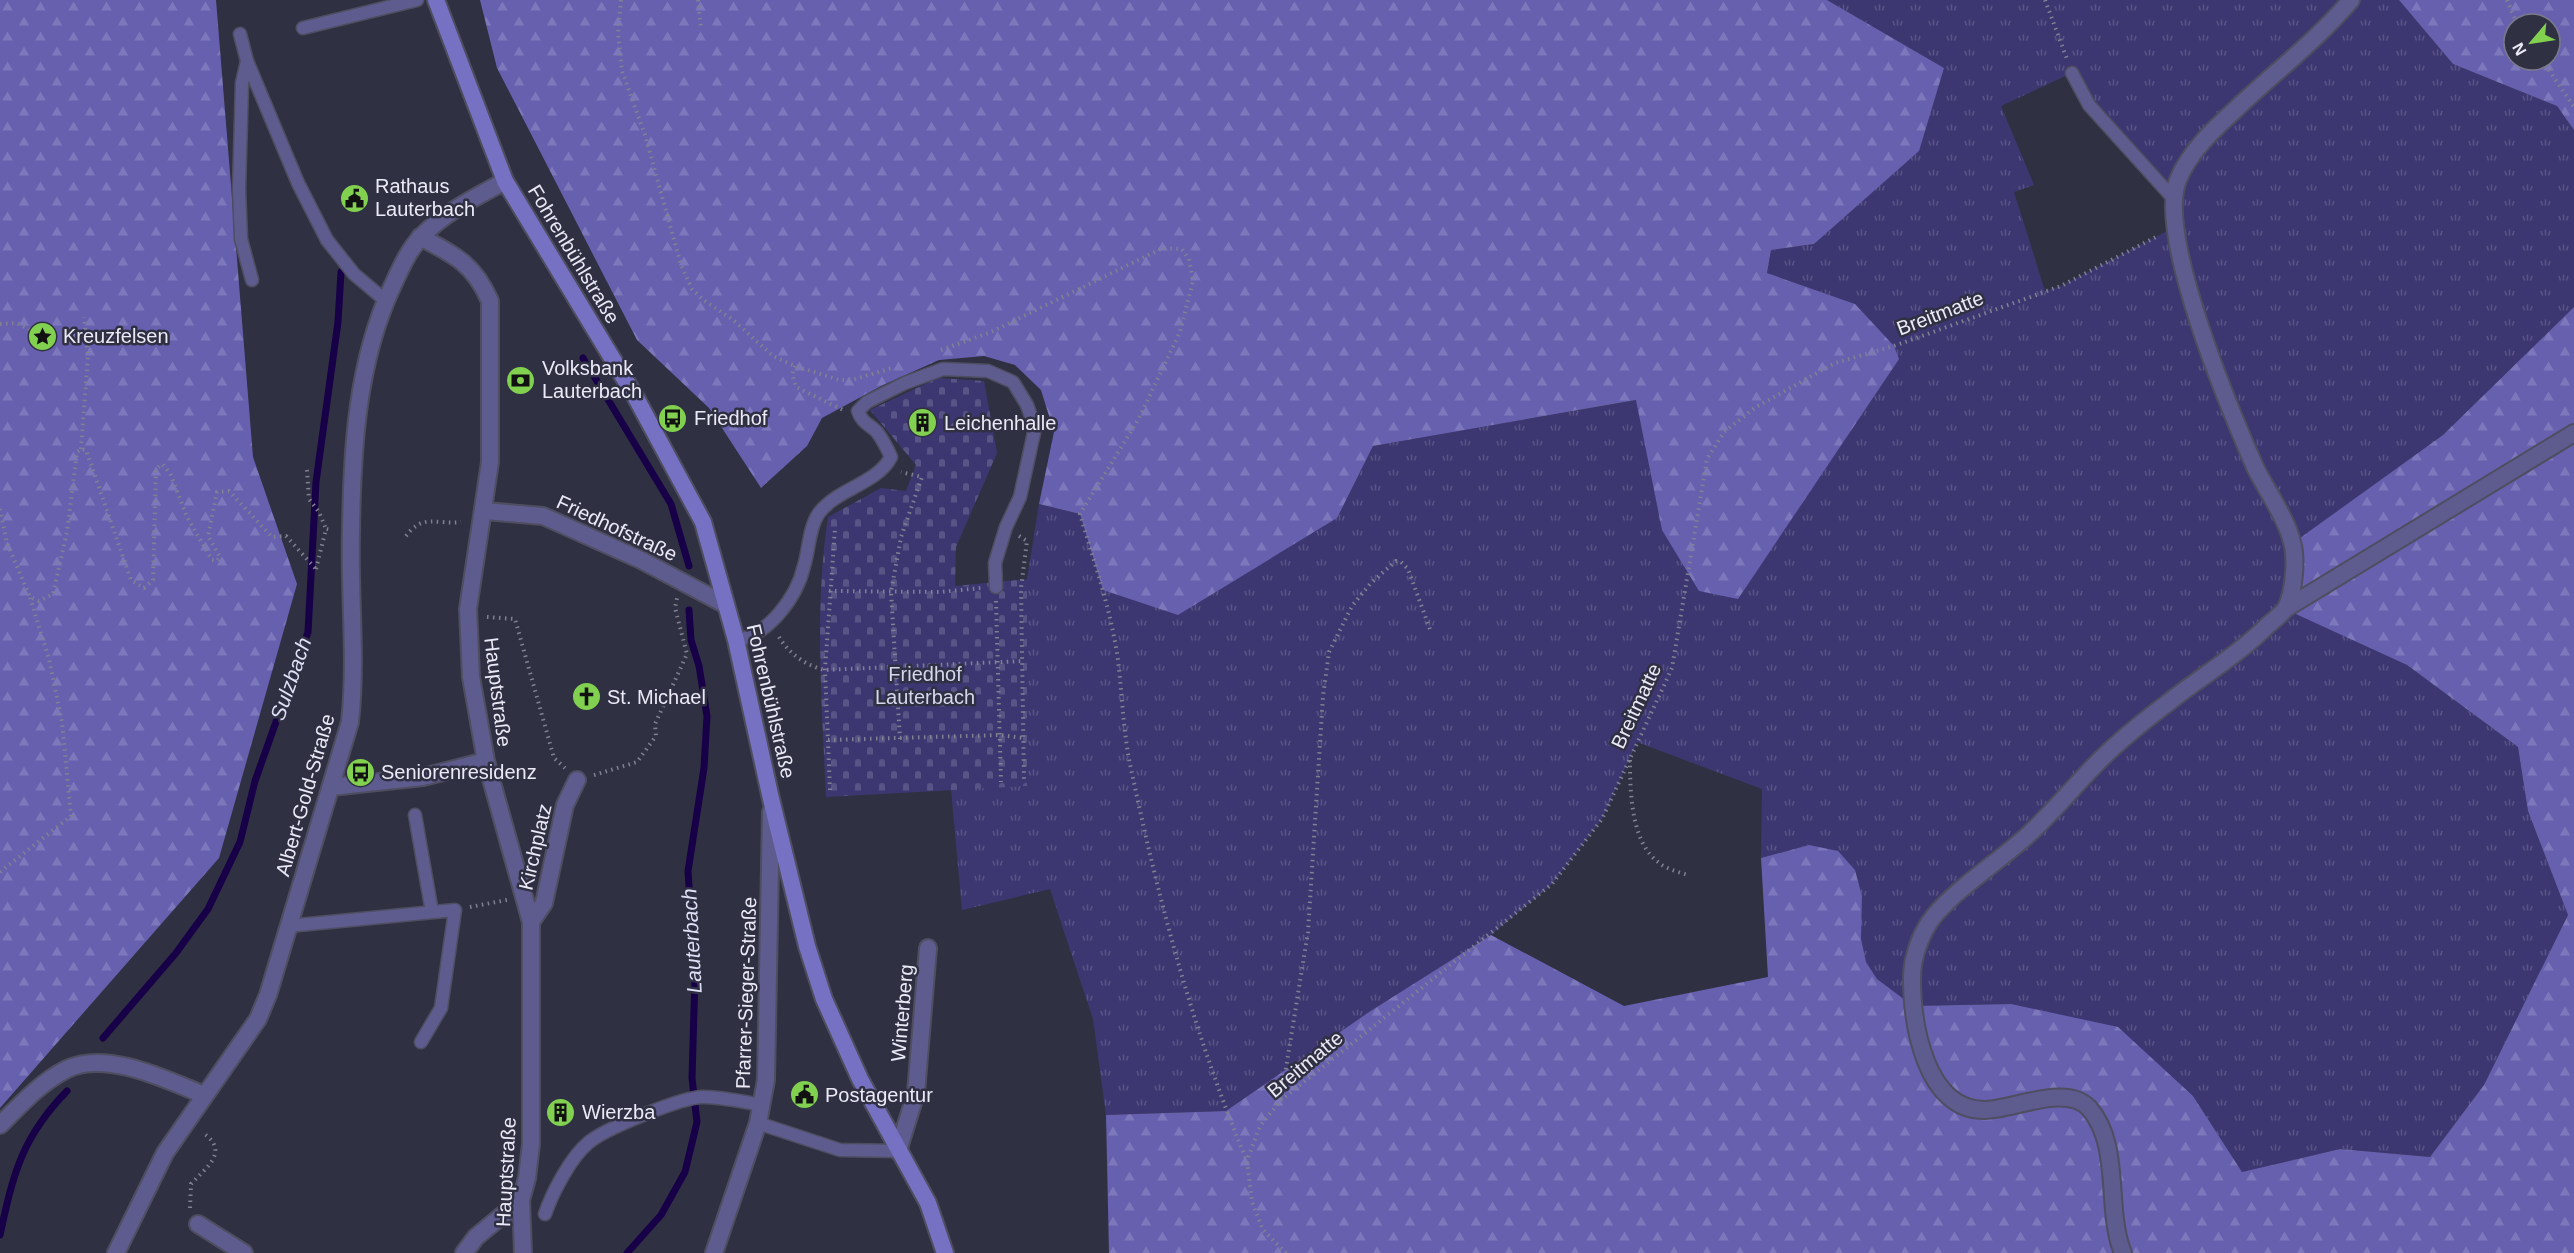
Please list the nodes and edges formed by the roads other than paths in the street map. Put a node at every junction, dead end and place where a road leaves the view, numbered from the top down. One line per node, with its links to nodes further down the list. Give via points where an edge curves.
1 (417, 0): 4 (lane)
2 (436, 0): 8 (main road, Fohrenbühlstraße)
3 (2351, 0): 9 (street, via 2194,153 2179,177)
4 (303, 28)
5 (240, 34): 6 (lane)
6 (247, 61): 11 (lane, via 242,83 238,189 241,239); 12 (lane, via 298,183 327,240 354,274)
7 (2073, 73): 9 (lane, via 2090,105)
8 (505, 181): 10 (street, Albert-Gold-Straße, via 463,204); 16 (main road, Fohrenbühlstraße, via 673,464 703,522)
9 (2173, 198): 17 (street, via 2175,227 2195,312 2256,468 2293,543 2293,579)
10 (420, 237): 12 (street, Albert-Gold-Straße); 14 (street, Hauptstraße, via 461,258 481,279 490,301 490,462)
11 (252, 280)
12 (386, 301): 21 (street, Albert-Gold-Straße, via 371,342 360,391 351,531 355,675 350,722)
13 (2574, 433): 17 (street)
14 (485, 511): 16 (street, Friedhofstraße, via 543,516 641,560); 19 (street, Hauptstraße, via 468,616 471,677)
15 (996, 587): 18 (lane, via 995,562 1020,497 1035,428 1013,382 988,371 944,369 905,383 867,402 858,411 862,422 884,441 891,458 885,469 834,498 818,514 804,569 784,607 749,639)
16 (726, 605): 18 (main road, Fohrenbühlstraße)
17 (2285, 609): 43 (street, via 2248,645 2169,702 2103,757 2031,832 1934,916 1919,941 1912,972 1913,1006 1926,1061 1939,1089 1961,1106 1983,1110 2064,1097 2087,1106 2100,1127 2110,1160 2116,1238)
18 (736, 640): 22 (main road, Fohrenbühlstraße)
19 (486, 762): 21 (street, via 423,777); 25 (street, Hauptstraße)
20 (577, 780): 25 (street, Kirchplatz, via 565,806 544,903)
21 (331, 787): 26 (street, Albert-Gold-Straße)
22 (771, 799): 30 (street, Pfarrer-Sieger-Straße, via 769,1050); 33 (main road, Fohrenbühlstraße, via 824,999 838,1036)
23 (415, 815): 24 (lane)
24 (432, 912): 26 (lane); 28 (lane, via 455,910 441,1008)
25 (531, 922): 34 (street, Hauptstraße, via 531,1144)
26 (288, 926): 29 (street, Albert-Gold-Straße, via 258,1019)
27 (928, 948): 33 (street, Winterberg, via 916,1094)
28 (421, 1042)
29 (204, 1095): 32 (street, via 141,1069 103,1063 69,1068 31,1093); 37 (street, Albert-Gold-Straße, via 165,1153)
30 (763, 1105): 31 (street, Pfarrer-Sieger-Straße); 35 (lane, via 704,1097 686,1100 601,1135 587,1144 551,1196)
31 (758, 1123): 33 (lane, via 840,1150); 41 (street, Pfarrer-Sieger-Straße)
32 (0, 1125)
33 (898, 1151): 42 (main road, Fohrenbühlstraße, via 928,1203)
34 (521, 1200): 39 (street, via 476,1237); 40 (street, Hauptstraße)
35 (545, 1214)
36 (198, 1224): 38 (street)
37 (116, 1253)
38 (244, 1253)
39 (464, 1253)
40 (524, 1253)
41 (714, 1253)
42 (945, 1253)
43 (2122, 1253)

